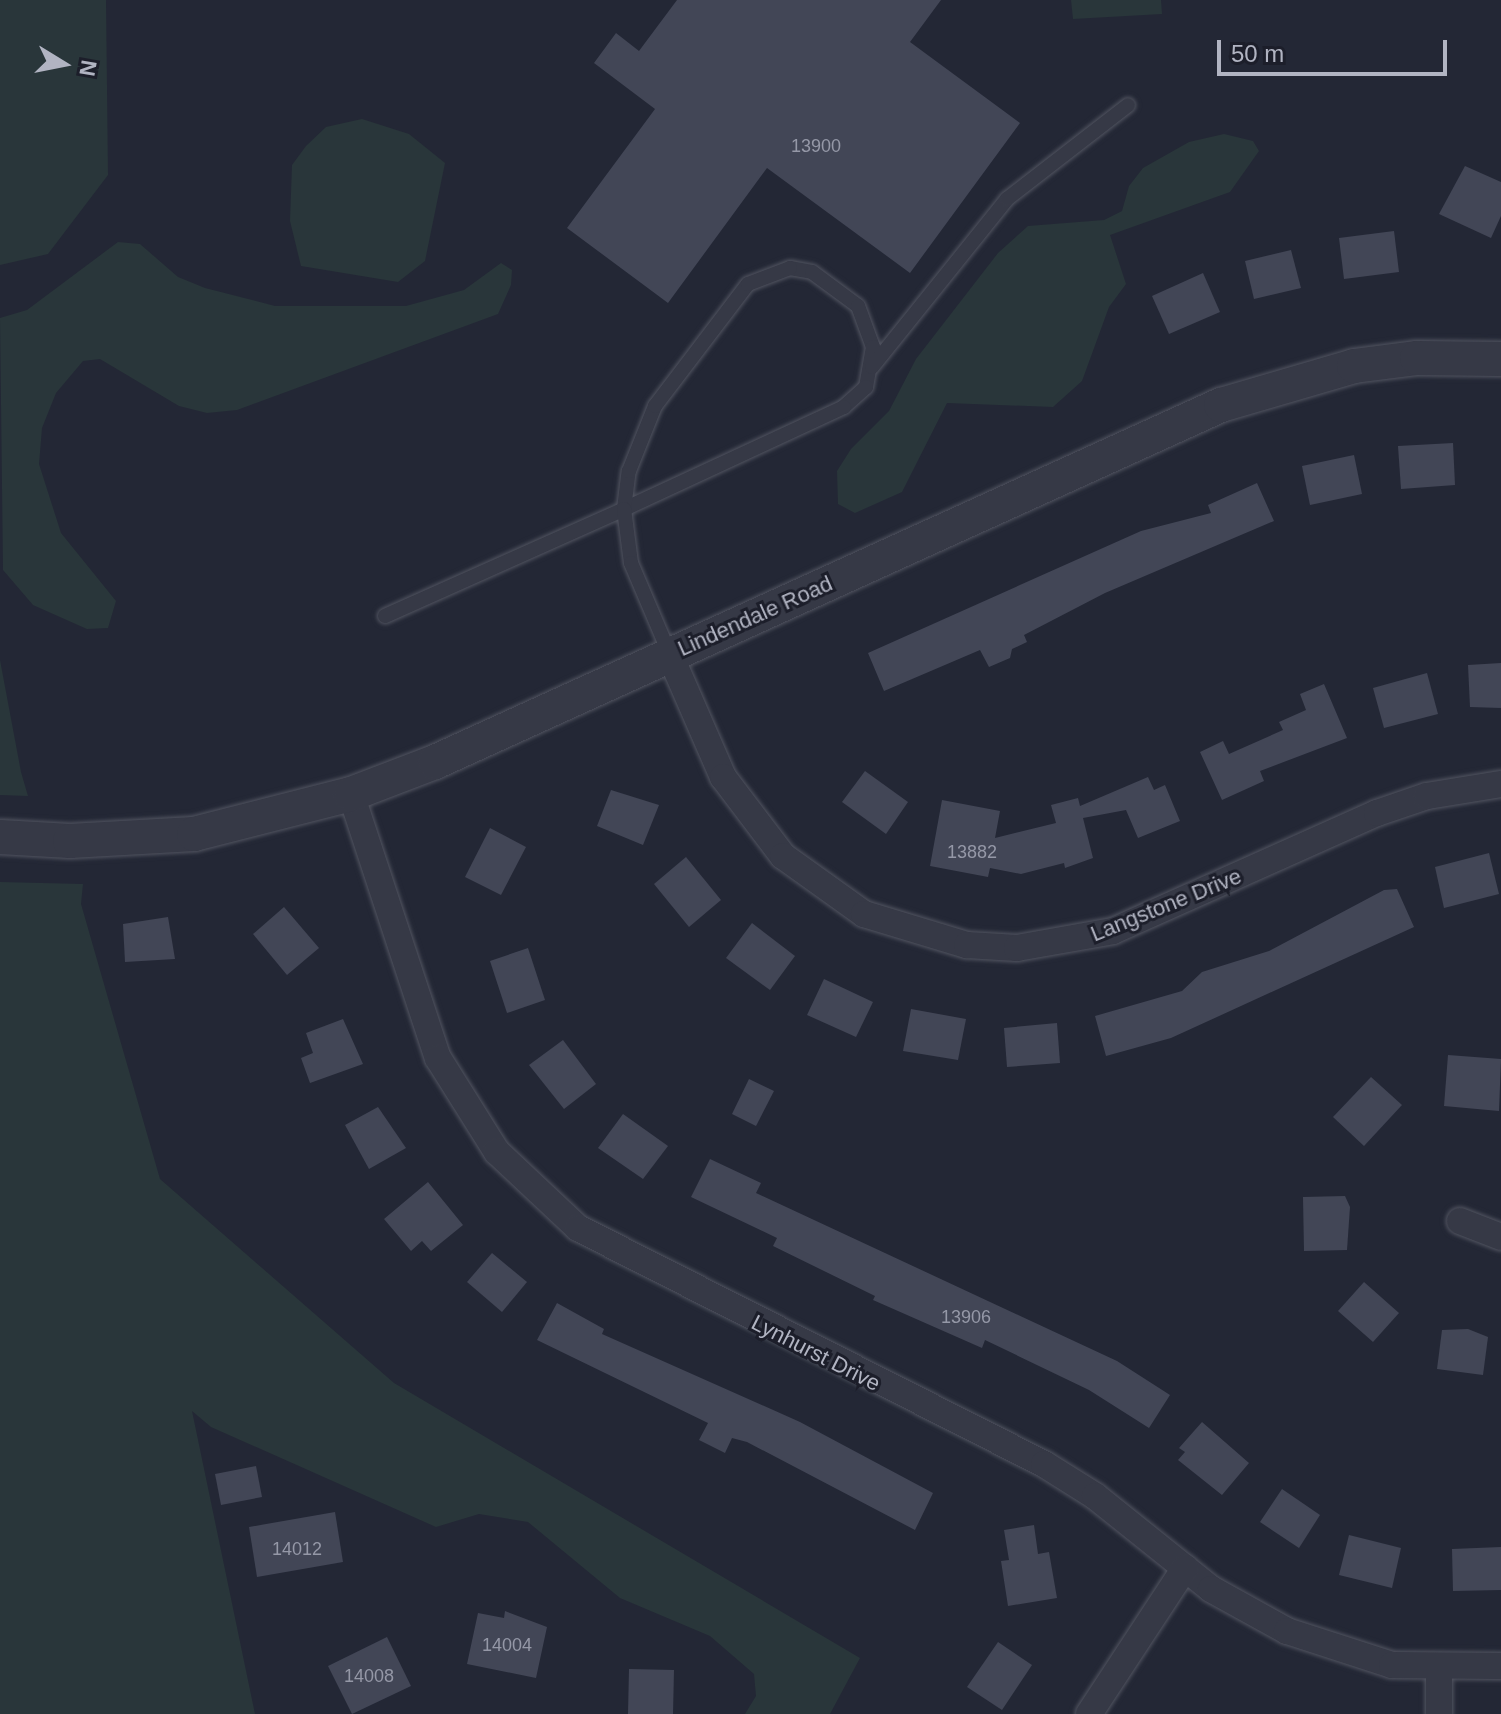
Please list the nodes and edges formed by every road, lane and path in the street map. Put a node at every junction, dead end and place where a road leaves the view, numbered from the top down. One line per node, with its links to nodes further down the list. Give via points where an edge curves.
1 (1128, 105): 3 (lane, via 1007,199)
2 (1501, 359): 6 (street, Lindendale Road, via 1417,358 1354,366 1221,405)
3 (872, 367): 4 (lane, via 866,387 844,407); 4 (lane, via 867,323 840,288 812,272 768,272 748,284 655,406 629,471)
4 (624, 509): 5 (lane); 6 (lane, via 631,563)
5 (385, 616)
6 (670, 655): 7 (street, Langstone Drive, via 723,777 783,856 864,914 967,945 1017,948 1113,931 1377,813 1427,796); 8 (street, Lindendale Road)
7 (1501, 784)
8 (351, 794): 9 (street, Lindendale Road, via 194,834 85,841); 12 (street, Lynhurst Drive, via 438,1058 489,1141 535,1193 626,1257 1044,1464)
9 (0, 837)
10 (1460, 1221): 11 (street)
11 (1501, 1237)
12 (1185, 1568): 14 (street, Lynhurst Drive, via 1287,1631 1392,1665); 15 (street)
13 (1501, 1666): 14 (street, Lynhurst Drive)
14 (1439, 1669): 16 (street)
15 (1089, 1714)
16 (1439, 1714)

